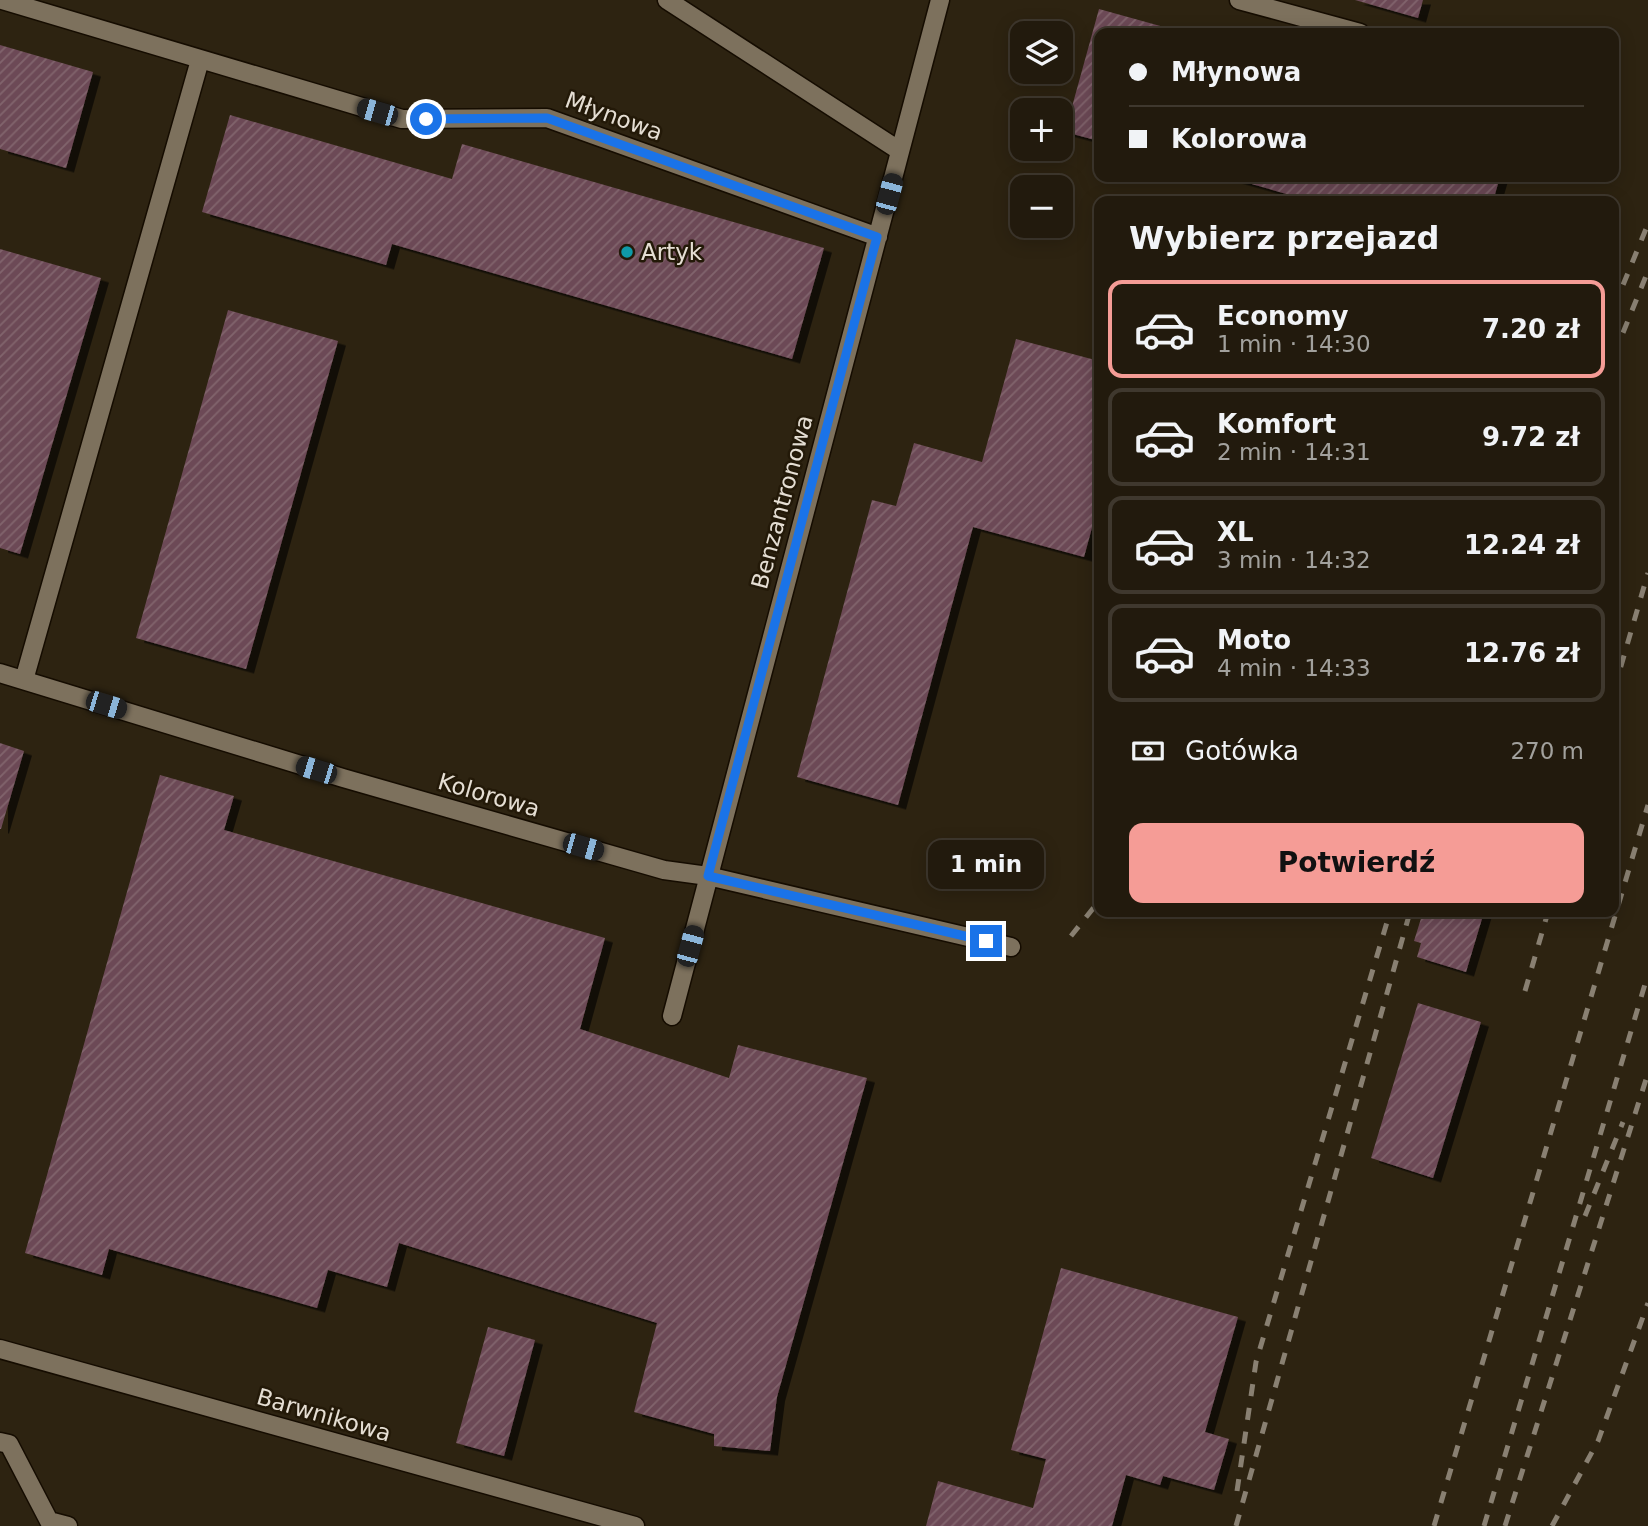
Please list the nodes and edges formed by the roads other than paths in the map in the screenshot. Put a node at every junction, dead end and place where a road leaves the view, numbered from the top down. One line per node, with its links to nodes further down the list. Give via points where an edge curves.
1 (2, 0): 6 (street, Młynowa)
2 (667, 0): 7 (street)
3 (940, 0): 7 (street, Benzantronowa)
4 (1239, 0): 5 (street)
5 (1342, 28)
6 (200, 60): 8 (street, Młynowa, via 402,119 547,118); 10 (street)
7 (900, 151): 8 (street, Benzantronowa)
8 (877, 237): 11 (street, Benzantronowa)
9 (0, 673): 10 (street, Kolorowa)
10 (24, 680): 11 (street, Kolorowa, via 342,778 664,870)
11 (708, 876): 12 (street, Kolorowa); 13 (street, Benzantronowa)
12 (1011, 947)
13 (672, 1016)
14 (0, 1349): 17 (street, Barwnikowa)
15 (0, 1442): 16 (street, via 9,1444 49,1521)
16 (68, 1526)
17 (635, 1526)

